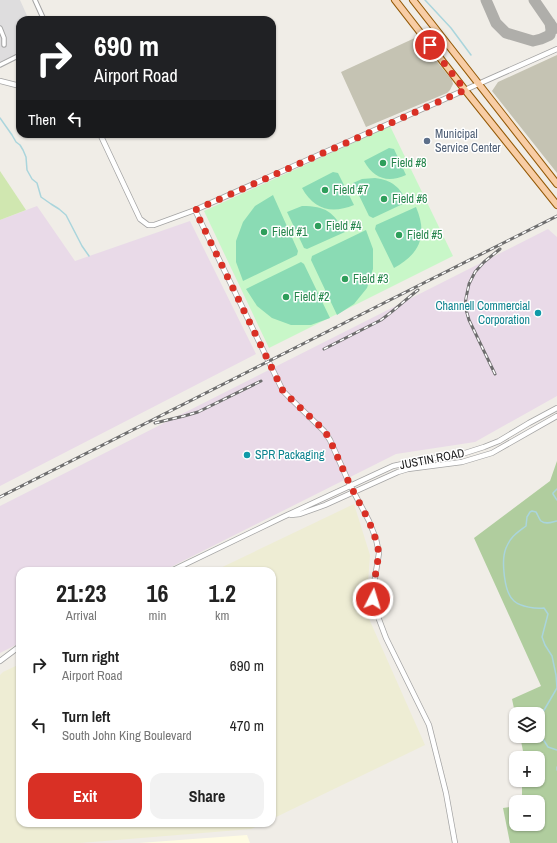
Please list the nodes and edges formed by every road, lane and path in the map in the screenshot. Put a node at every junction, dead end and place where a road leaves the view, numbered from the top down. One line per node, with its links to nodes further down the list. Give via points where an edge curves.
1 (35, 0): 4 (street)
2 (395, 0): 13 (main road)
3 (412, 0): 11 (main road)
4 (42, 16)
5 (0, 28): 6 (street)
6 (4, 45)
7 (557, 49): 11 (street)
8 (16, 57): 9 (street)
9 (0, 65)
10 (0, 81): 12 (street)
11 (479, 84): 13 (street); 15 (main road)
12 (16, 85)
13 (465, 90): 16 (main road); 17 (street)
14 (102, 138): 17 (street, via 140,220 148,225 154,225)
15 (557, 184)
16 (557, 205)
17 (195, 210): 22 (street, via 283,391 324,430)
18 (557, 408): 20 (street, JUSTIN ROAD, via 484,447 462,454)
19 (557, 416): 21 (street, JUSTIN ROAD, via 492,453 462,462)
20 (421, 460): 21 (street); 22 (street, JUSTIN ROAD, via 393,466)
21 (422, 467): 23 (street, JUSTIN ROAD, via 398,472)
22 (350, 485): 23 (street); 24 (street, JUSTIN ROAD)
23 (354, 492): 24 (street, JUSTIN ROAD, via 300,514); 28 (street, via 369,521 379,553 373,590 374,606 386,638 428,725 446,793)
24 (283, 516): 25 (street, JUSTIN ROAD)
25 (179, 567)
26 (16, 649): 27 (street)
27 (0, 661)
28 (455, 843)

